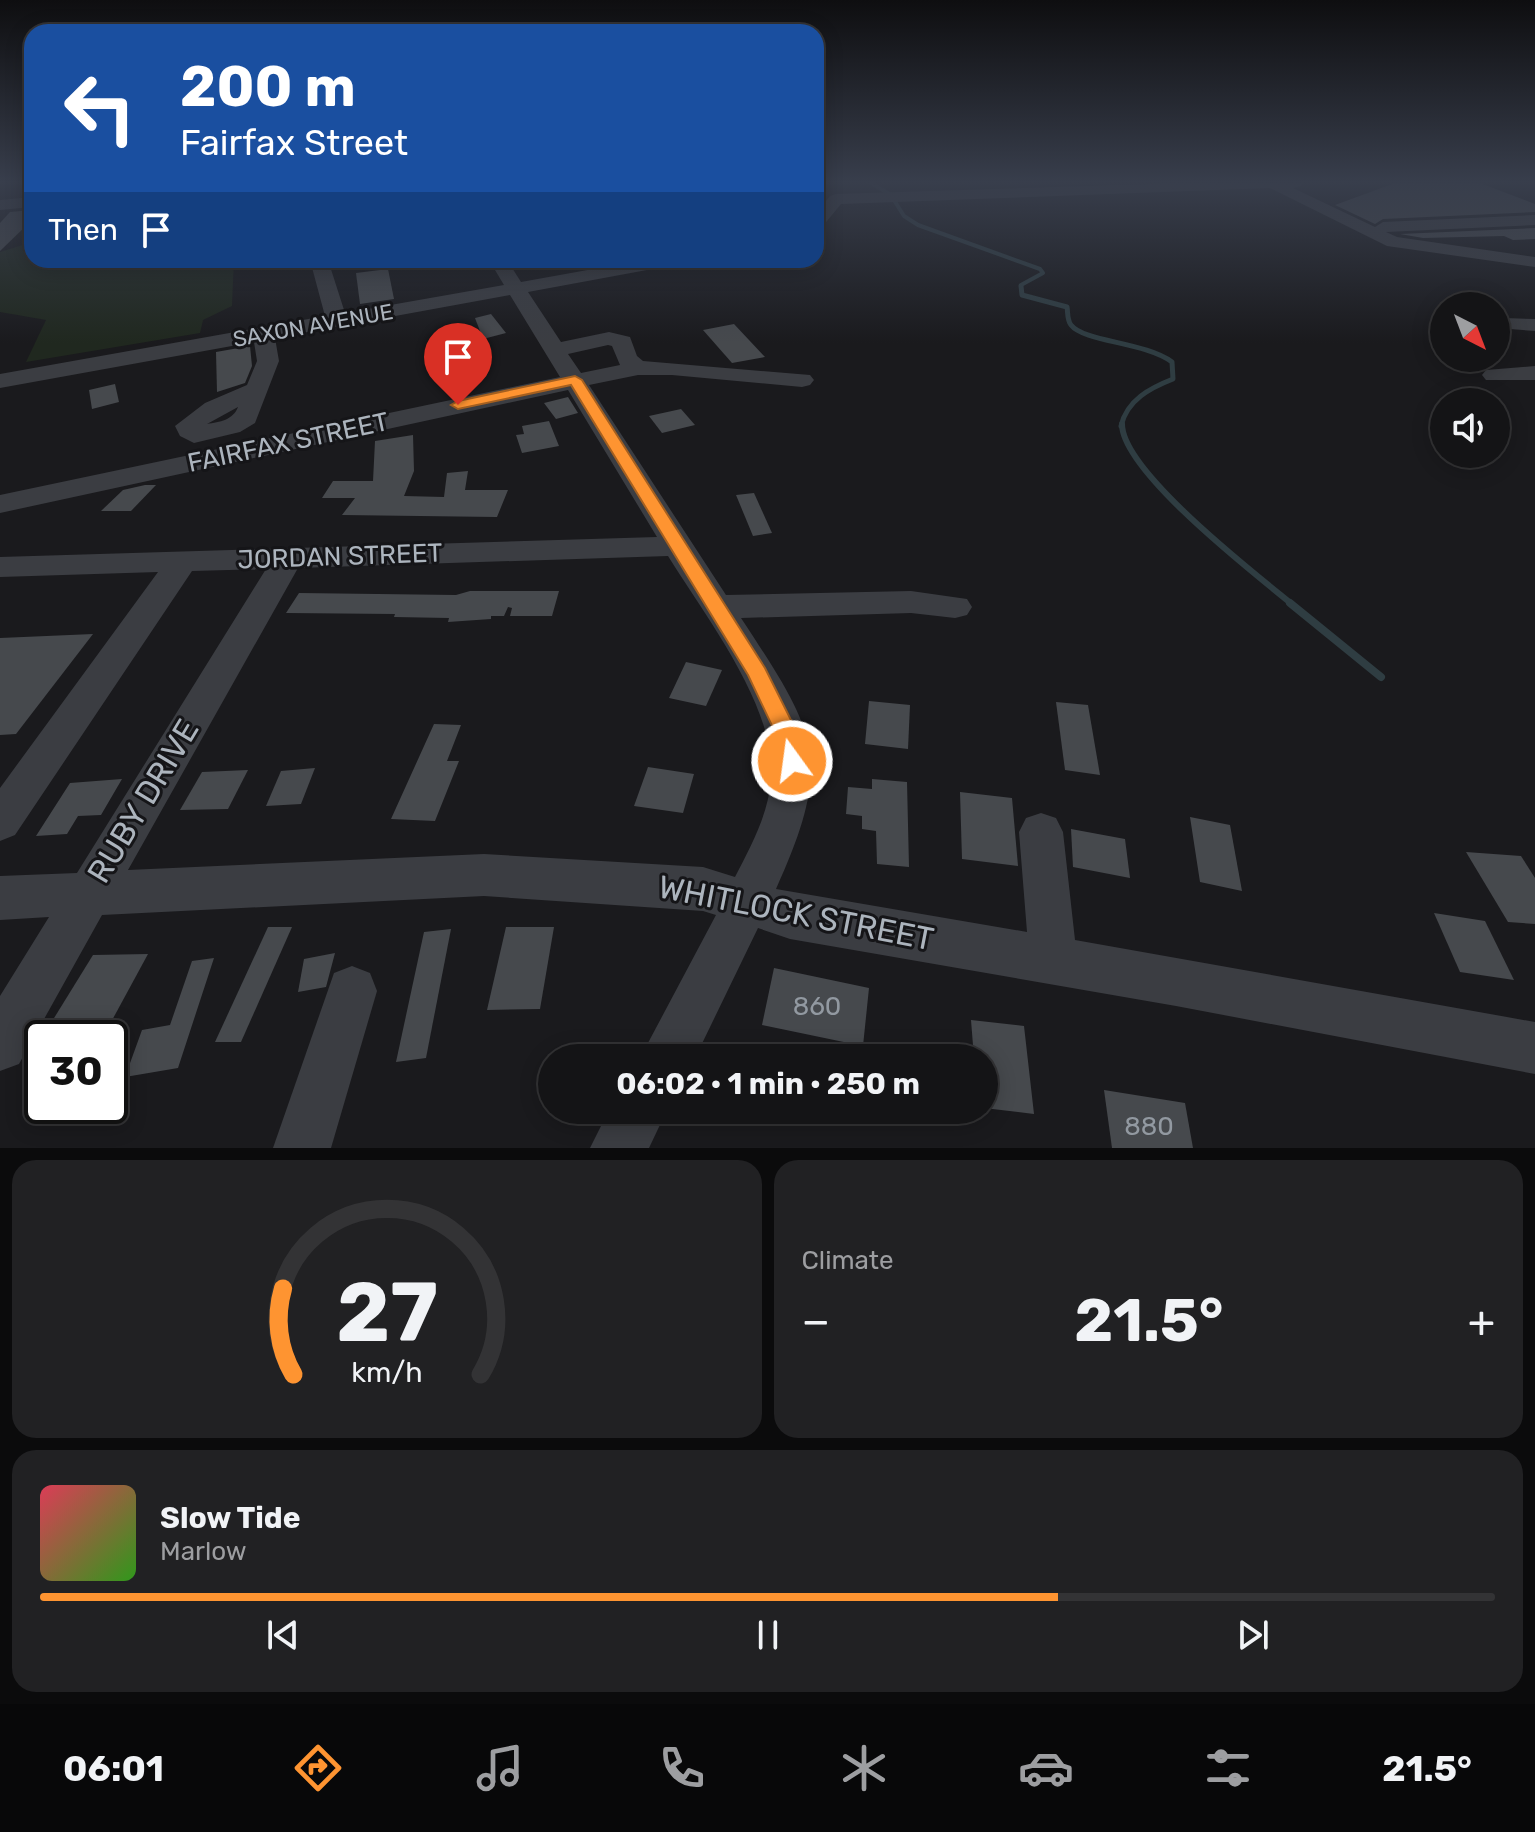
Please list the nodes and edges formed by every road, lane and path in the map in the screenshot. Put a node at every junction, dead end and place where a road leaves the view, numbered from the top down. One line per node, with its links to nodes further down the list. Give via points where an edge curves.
1 (1383, 237): 2 (street, via 1406,245)
2 (1535, 262)
3 (321, 268): 7 (street)
4 (503, 268): 6 (street)
5 (630, 268): 6 (street, SAXON AVENUE)
6 (516, 289): 7 (street, SAXON AVENUE); 11 (street)
7 (337, 321): 10 (street, SAXON AVENUE)
8 (1510, 324): 9 (street)
9 (1535, 325)
10 (264, 334): 17 (street, SAXON AVENUE); 18 (street, via 268,361)
11 (554, 350): 12 (street, via 609,338 622,342 626,359); 15 (street)
12 (638, 368): 15 (street, FAIRFAX STREET); 16 (street, FAIRFAX STREET)
13 (1535, 373): 14 (street)
14 (1494, 375)
15 (575, 380): 19 (street, FAIRFAX STREET); 20 (street)
16 (802, 380)
17 (0, 381)
18 (258, 389)
19 (0, 504)
20 (679, 546): 21 (street, JORDAN STREET); 24 (street)
21 (288, 558): 22 (street, JORDAN STREET); 28 (street, RUBY DRIVE)
22 (183, 561): 23 (street, JORDAN STREET); 26 (street)
23 (0, 567)
24 (717, 607): 25 (street, via 911,602); 30 (street, via 774,702 792,761 785,821)
25 (955, 607)
26 (0, 822)
27 (1041, 832): 31 (street)
28 (88, 894): 29 (street, WHITLOCK STREET); 30 (street, WHITLOCK STREET, via 484,875 703,889); 34 (street, RUBY DRIVE)
29 (0, 898)
30 (747, 902): 31 (street, WHITLOCK STREET, via 790,916); 33 (street)
31 (1053, 960): 35 (street, WHITLOCK STREET)
32 (352, 991): 37 (street)
33 (674, 1044)
34 (0, 1045)
35 (1535, 1048)
36 (632, 1124): 38 (street)
37 (302, 1148)
38 (619, 1148)

